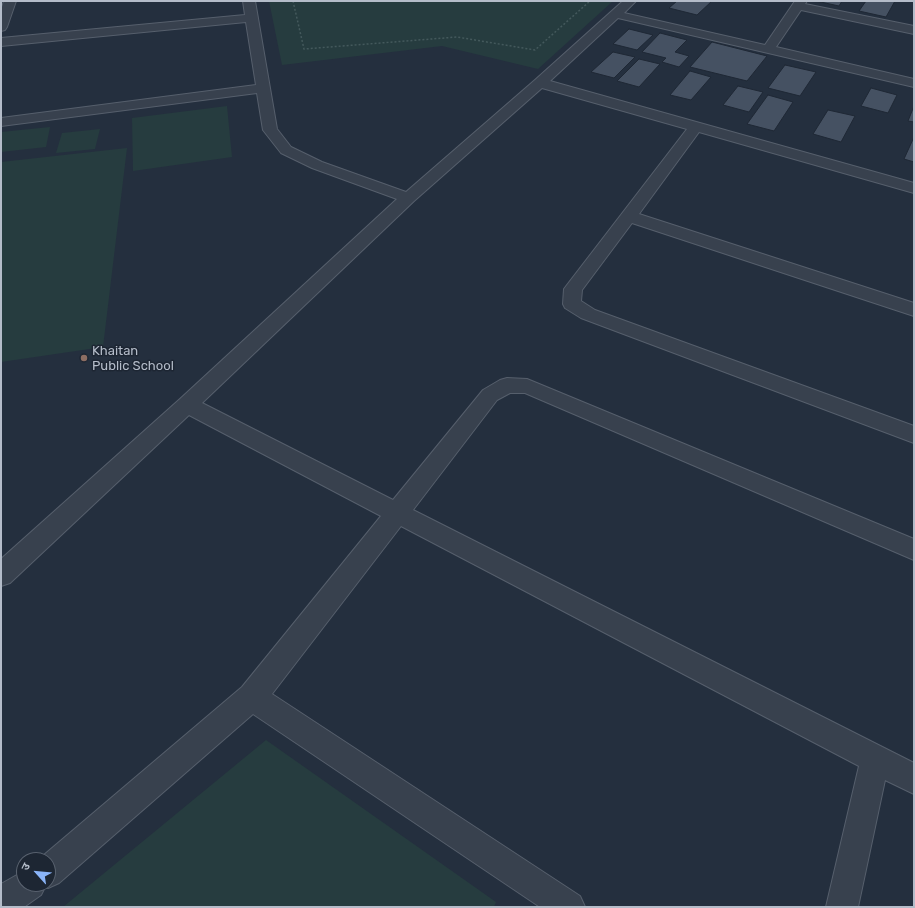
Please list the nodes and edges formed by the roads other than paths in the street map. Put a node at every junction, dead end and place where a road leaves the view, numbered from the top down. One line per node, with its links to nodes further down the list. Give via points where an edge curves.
1 (10, 1): 7 (street)
2 (249, 1): 6 (street)
3 (630, 1): 5 (street)
4 (800, 3): 8 (street); 10 (street)
5 (615, 14): 10 (street); 11 (street)
6 (252, 18): 9 (street); 13 (street)
7 (1, 27)
8 (914, 30)
9 (1, 42)
10 (768, 49): 12 (street)
11 (540, 83): 15 (street); 17 (street)
12 (914, 83)
13 (264, 88): 14 (street); 17 (street, via 270,130 286,150 317,165)
14 (1, 122)
15 (696, 127): 16 (street); 18 (street)
16 (914, 188)
17 (408, 198): 20 (street)
18 (628, 216): 19 (street); 21 (street, via 573,289 572,304 588,314)
19 (914, 310)
20 (187, 405): 22 (street); 24 (street)
21 (914, 435)
22 (398, 514): 23 (street, via 490,396 507,385 527,386); 25 (street); 26 (street)
23 (914, 550)
24 (1, 575)
25 (252, 697): 28 (street); 30 (street)
26 (875, 759): 27 (street); 33 (street)
27 (914, 779)
28 (56, 865)
29 (18, 892): 31 (street)
30 (539, 898): 32 (street)
31 (1, 903)
32 (569, 907)
33 (842, 907)

